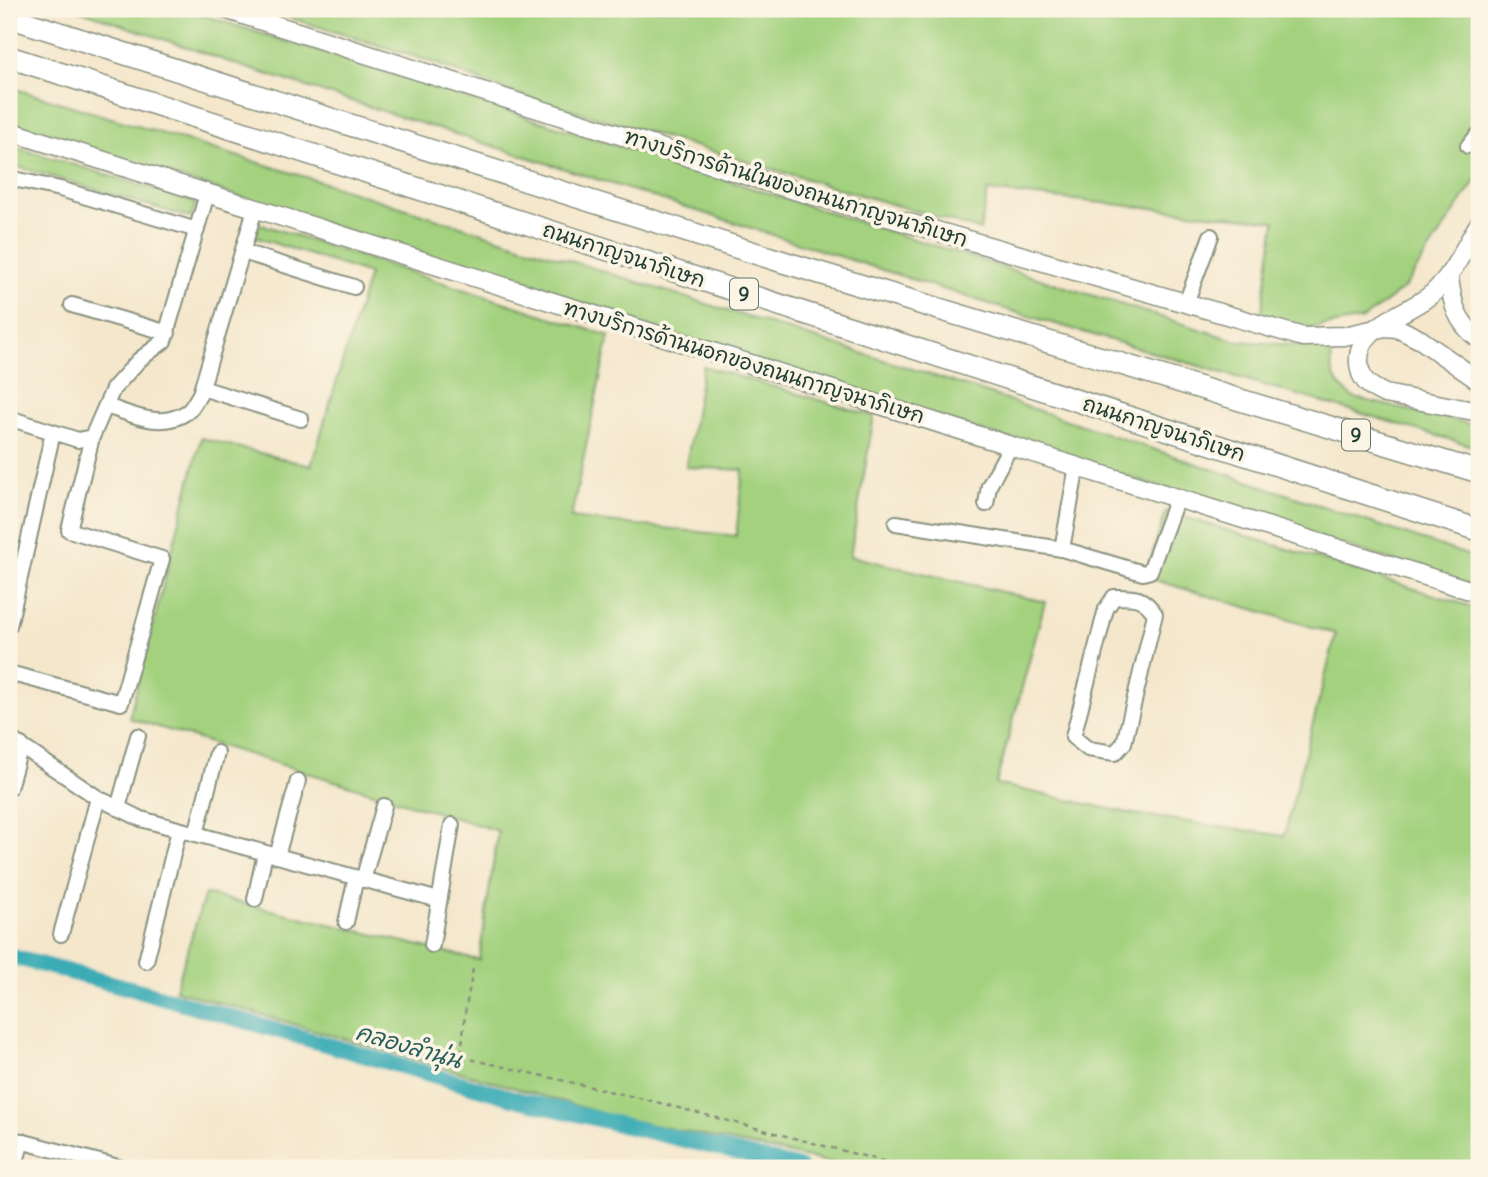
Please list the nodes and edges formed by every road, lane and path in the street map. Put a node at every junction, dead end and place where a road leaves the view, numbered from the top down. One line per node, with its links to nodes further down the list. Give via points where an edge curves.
1 (225, 9): 16 (main road, ทางบริการด้านในของถนนกาญจนาภิเษก, via 767,182)
2 (9, 17): 31 (highway, ถนนกาญจนาภิเษก / 9, via 780,261)
3 (9, 57): 35 (highway, ถนนกาญจนาภิเษก / 9)
4 (9, 131): 8 (main road, ทางบริการด้านนอกของถนนกาญจนาภิเษก)
5 (1479, 134): 6 (street)
6 (1468, 146)
7 (9, 178): 11 (street)
8 (207, 194): 9 (main road, ทางบริการด้านนอกของถนนกาญจนาภิเษก); 11 (street)
9 (255, 209): 13 (street); 29 (main road, ทางบริการด้านนอกของถนนกาญจนาภิเษก)
10 (1479, 224): 14 (main road)
11 (197, 230): 19 (street)
12 (1211, 236): 16 (street)
13 (243, 252): 15 (street); 22 (street)
14 (1449, 278): 18 (main road, via 1431,295); 20 (main road, via 1452,305 1462,324)
15 (354, 287)
16 (1186, 303): 18 (main road, ทางบริการด้านในของถนนกาญจนาภิเษก, via 1303,337 1344,337)
17 (72, 304): 19 (street)
18 (1373, 330): 21 (main road, ทางบริการด้านในของถนนกาญจนาภิเษก, via 1397,328 1410,334); 24 (main road, via 1359,357 1367,385 1385,394)
19 (168, 333): 23 (street, via 113,389)
20 (1479, 339)
21 (1479, 381)
22 (202, 388): 23 (street, via 188,412 169,420 151,421); 26 (street)
23 (106, 406): 28 (street)
24 (1479, 412)
25 (9, 419): 27 (street)
26 (301, 419)
27 (53, 432): 28 (street, via 78,440); 40 (street)
28 (92, 437): 41 (street, via 69,530 162,559 121,703)
29 (1011, 445): 30 (main road, ทางบริการด้านนอกของถนนกาญจนาภิเษก); 33 (street, via 989,486)
30 (1077, 466): 32 (main road, ทางบริการด้านนอกของถนนกาญจนาภิเษก); 36 (street)
31 (1479, 472)
32 (1177, 498): 37 (street, via 1155,562 1150,571); 38 (main road, ทางบริการด้านนอกของถนนกาญจนาภิเษก)
33 (986, 504)
34 (896, 523): 36 (street)
35 (1479, 530)
36 (1062, 549): 37 (street)
37 (1140, 572): 39 (street)
38 (1479, 593)
39 (1134, 597): 39 (street, via 1148,603 1155,614 1124,743 1115,753 1088,749 1073,737 1106,609 1114,597)
40 (9, 626)
41 (9, 673)
42 (138, 736): 49 (street)
43 (15, 742): 46 (street); 47 (street)
44 (217, 753): 52 (street)
45 (298, 781): 53 (street)
46 (9, 788)
47 (98, 798): 49 (street); 58 (street)
48 (384, 806): 54 (street)
49 (118, 808): 51 (street)
50 (452, 825): 56 (street)
51 (179, 830): 52 (street); 60 (street)
52 (196, 834): 53 (street)
53 (271, 854): 54 (street); 55 (street)
54 (360, 879): 56 (street); 57 (street)
55 (255, 899)
56 (439, 900): 59 (street)
57 (346, 922)
58 (61, 934)
59 (432, 945)
60 (146, 961)
61 (473, 969): 65 (path, via 461,1057)
62 (15, 1140): 63 (street); 64 (street)
63 (14, 1168)
64 (122, 1168)
65 (909, 1168)

